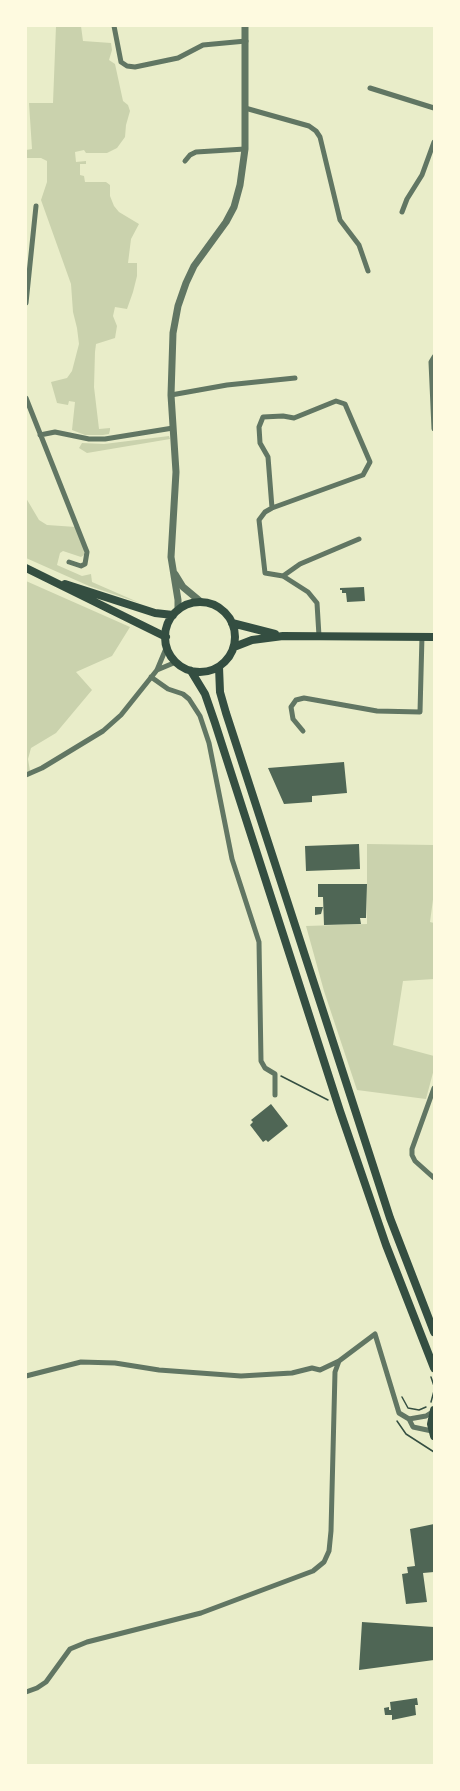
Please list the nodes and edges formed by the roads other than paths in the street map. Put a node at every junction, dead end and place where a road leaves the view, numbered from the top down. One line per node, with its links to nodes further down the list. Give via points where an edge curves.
1 (114, 26): 3 (street, via 121,62 135,67 178,58 203,45)
2 (245, 26): 3 (street)
3 (246, 40): 5 (street)
4 (370, 88): 6 (street)
5 (245, 108): 8 (street); 12 (street, via 309,126 320,136 340,220 358,245)
6 (435, 108)
7 (435, 142): 11 (street)
8 (245, 149): 9 (street, via 196,152); 16 (street, via 234,207 190,273 178,306)
9 (185, 161)
10 (36, 206): 13 (street)
11 (402, 212)
12 (368, 271)
13 (26, 303)
14 (435, 357): 19 (street, via 431,362)
15 (295, 378): 16 (street)
16 (171, 395): 18 (street)
17 (26, 398): 20 (street)
18 (173, 428): 20 (street, via 105,439 55,432); 25 (street)
19 (435, 429)
20 (40, 435): 23 (street, via 87,552 85,564)
21 (272, 508): 21 (street, via 268,457 260,443 263,417 294,418 336,401 345,404 370,462 363,475); 26 (street, via 260,520 265,573)
22 (359, 539): 26 (street, via 300,564)
23 (69, 562)
24 (26, 568): 27 (main road)
25 (174, 572): 28 (street, via 183,587); 29 (street)
26 (283, 576): 32 (street, via 308,591 317,603)
27 (54, 581): 29 (main road, via 155,613); 35 (main road)
28 (201, 602): 29 (main road); 30 (main road, via 220,608)
29 (176, 613): 35 (main road, via 168,625)
30 (232, 623): 31 (main road); 36 (main road)
31 (283, 636): 32 (main road); 36 (main road)
32 (319, 636): 33 (main road)
33 (422, 636): 34 (main road); 42 (street, via 420,712 377,711 304,698 291,707 293,719)
34 (435, 637)
35 (166, 641): 37 (main road); 39 (street)
36 (234, 647): 38 (main road)
37 (176, 662): 39 (street); 40 (main road)
38 (219, 667): 40 (main road); 47 (main road, via 226,713 318,997 390,1218)
39 (157, 670): 41 (street)
40 (191, 671): 49 (main road, via 205,694 340,1111 386,1245)
41 (151, 678): 43 (street, via 103,731); 45 (street, via 183,694 195,706 213,756 232,859 259,942 261,1061 275,1074)
42 (303, 731)
43 (26, 775)
44 (435, 1088): 46 (street, via 412,1155)
45 (275, 1095)
46 (435, 1178)
47 (435, 1332)
48 (339, 1361): 50 (street, via 320,1370 241,1376 81,1362); 52 (street, via 375,1334 399,1413); 54 (street, via 335,1372 331,1531 324,1562 313,1571 201,1613 70,1649 46,1682)
49 (435, 1368)
50 (26, 1376)
51 (434, 1410): 52 (street); 53 (main road)
52 (409, 1419): 53 (street, via 413,1426)
53 (433, 1434)
54 (26, 1692)

